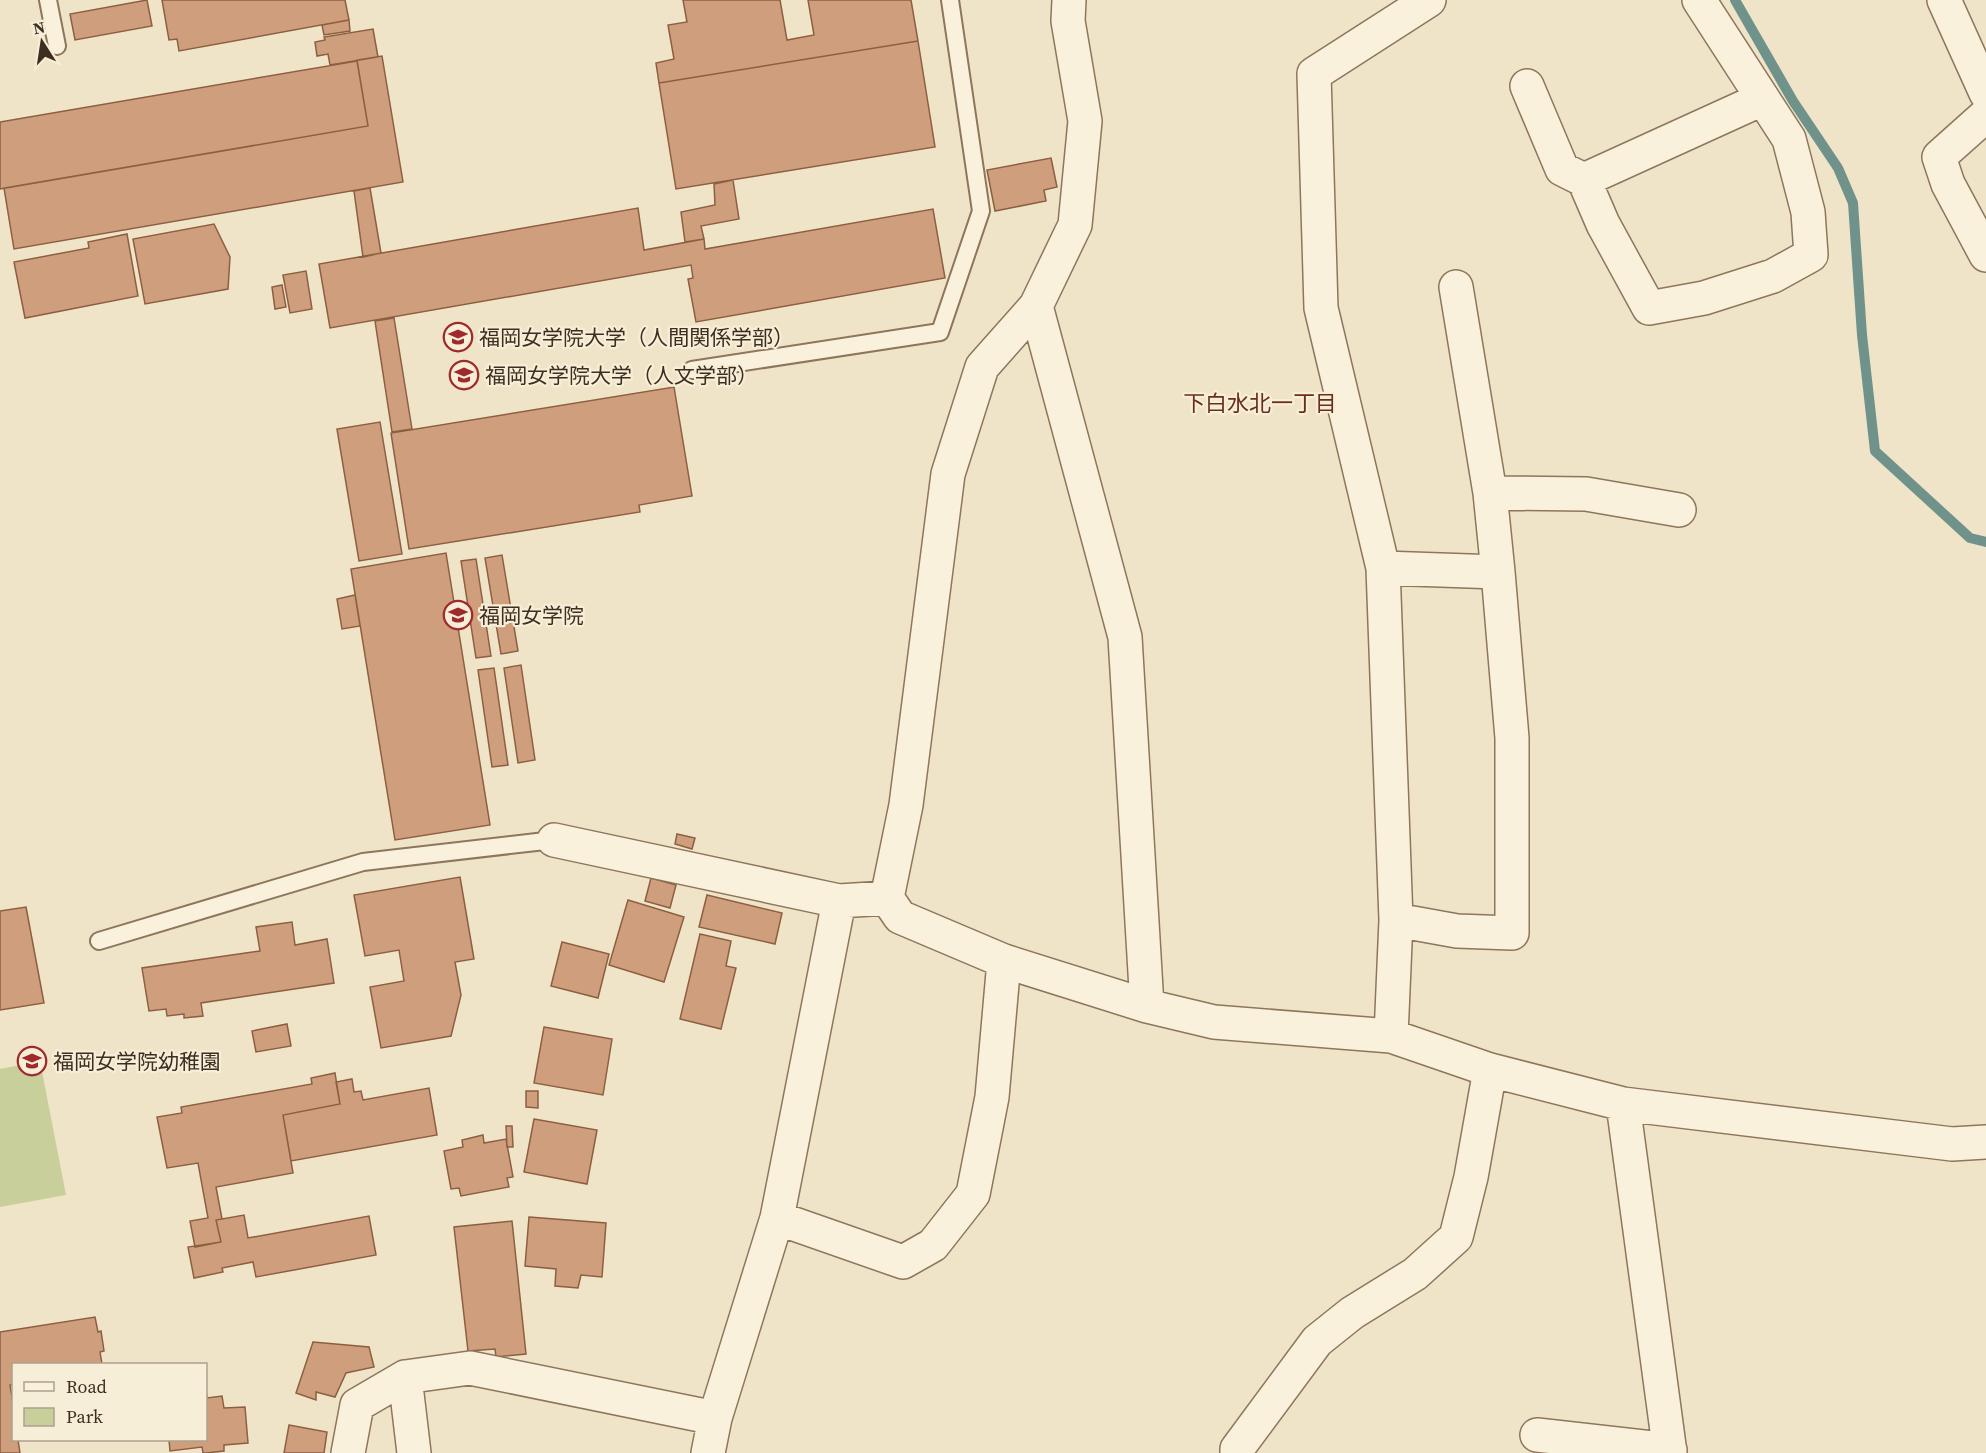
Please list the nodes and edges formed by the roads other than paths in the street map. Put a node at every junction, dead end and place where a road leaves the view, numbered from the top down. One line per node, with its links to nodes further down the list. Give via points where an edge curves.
1 (48, 0): 7 (lane)
2 (951, 0): 16 (lane, via 981,211 939,332)
3 (1069, 0): 15 (street, via 1068,21 1085,121 1075,225)
4 (1429, 0): 19 (street, via 1314,74 1321,308)
5 (1699, 0): 10 (street)
6 (1944, 0): 9 (street)
7 (57, 46)
8 (1527, 86): 12 (street, via 1562,169)
9 (1986, 93)
10 (1762, 99): 12 (street); 12 (street, via 1789,139 1808,212 1811,255 1773,276 1704,298 1649,308)
11 (1986, 115): 13 (street, via 1940,157 1948,184)
12 (1584, 180)
13 (1986, 255)
14 (1456, 287): 17 (street)
15 (1036, 306): 22 (street, via 982,368 948,474 906,805); 27 (street, via 1125,637)
16 (692, 370)
17 (1490, 493): 18 (street, via 1586,494); 20 (street)
18 (1679, 510)
19 (1383, 568): 20 (street); 24 (street)
20 (1497, 572): 24 (street, via 1512,738 1512,933 1457,931)
21 (554, 840): 23 (street); 25 (lane, via 363,862)
22 (887, 898): 23 (street); 26 (street, via 900,917)
23 (839, 901): 32 (street)
24 (1396, 920): 28 (street)
25 (99, 941)
26 (1004, 961): 27 (street); 32 (street, via 992,1097 973,1194 933,1245 903,1262)
27 (1147, 1006): 28 (street, via 1214,1022)
28 (1391, 1036): 29 (street)
29 (1490, 1070): 30 (street); 40 (street, via 1456,1237 1415,1274 1352,1313 1317,1341)
30 (1623, 1104): 31 (street, via 1952,1144); 36 (street)
31 (1986, 1142)
32 (777, 1218): 34 (street)
33 (405, 1377): 34 (street, via 470,1368); 37 (street, via 357,1405); 38 (street)
34 (716, 1418): 39 (street)
35 (1537, 1435): 36 (street)
36 (1670, 1451)
37 (348, 1453)
38 (414, 1453)
39 (708, 1453)
40 (1237, 1453)

